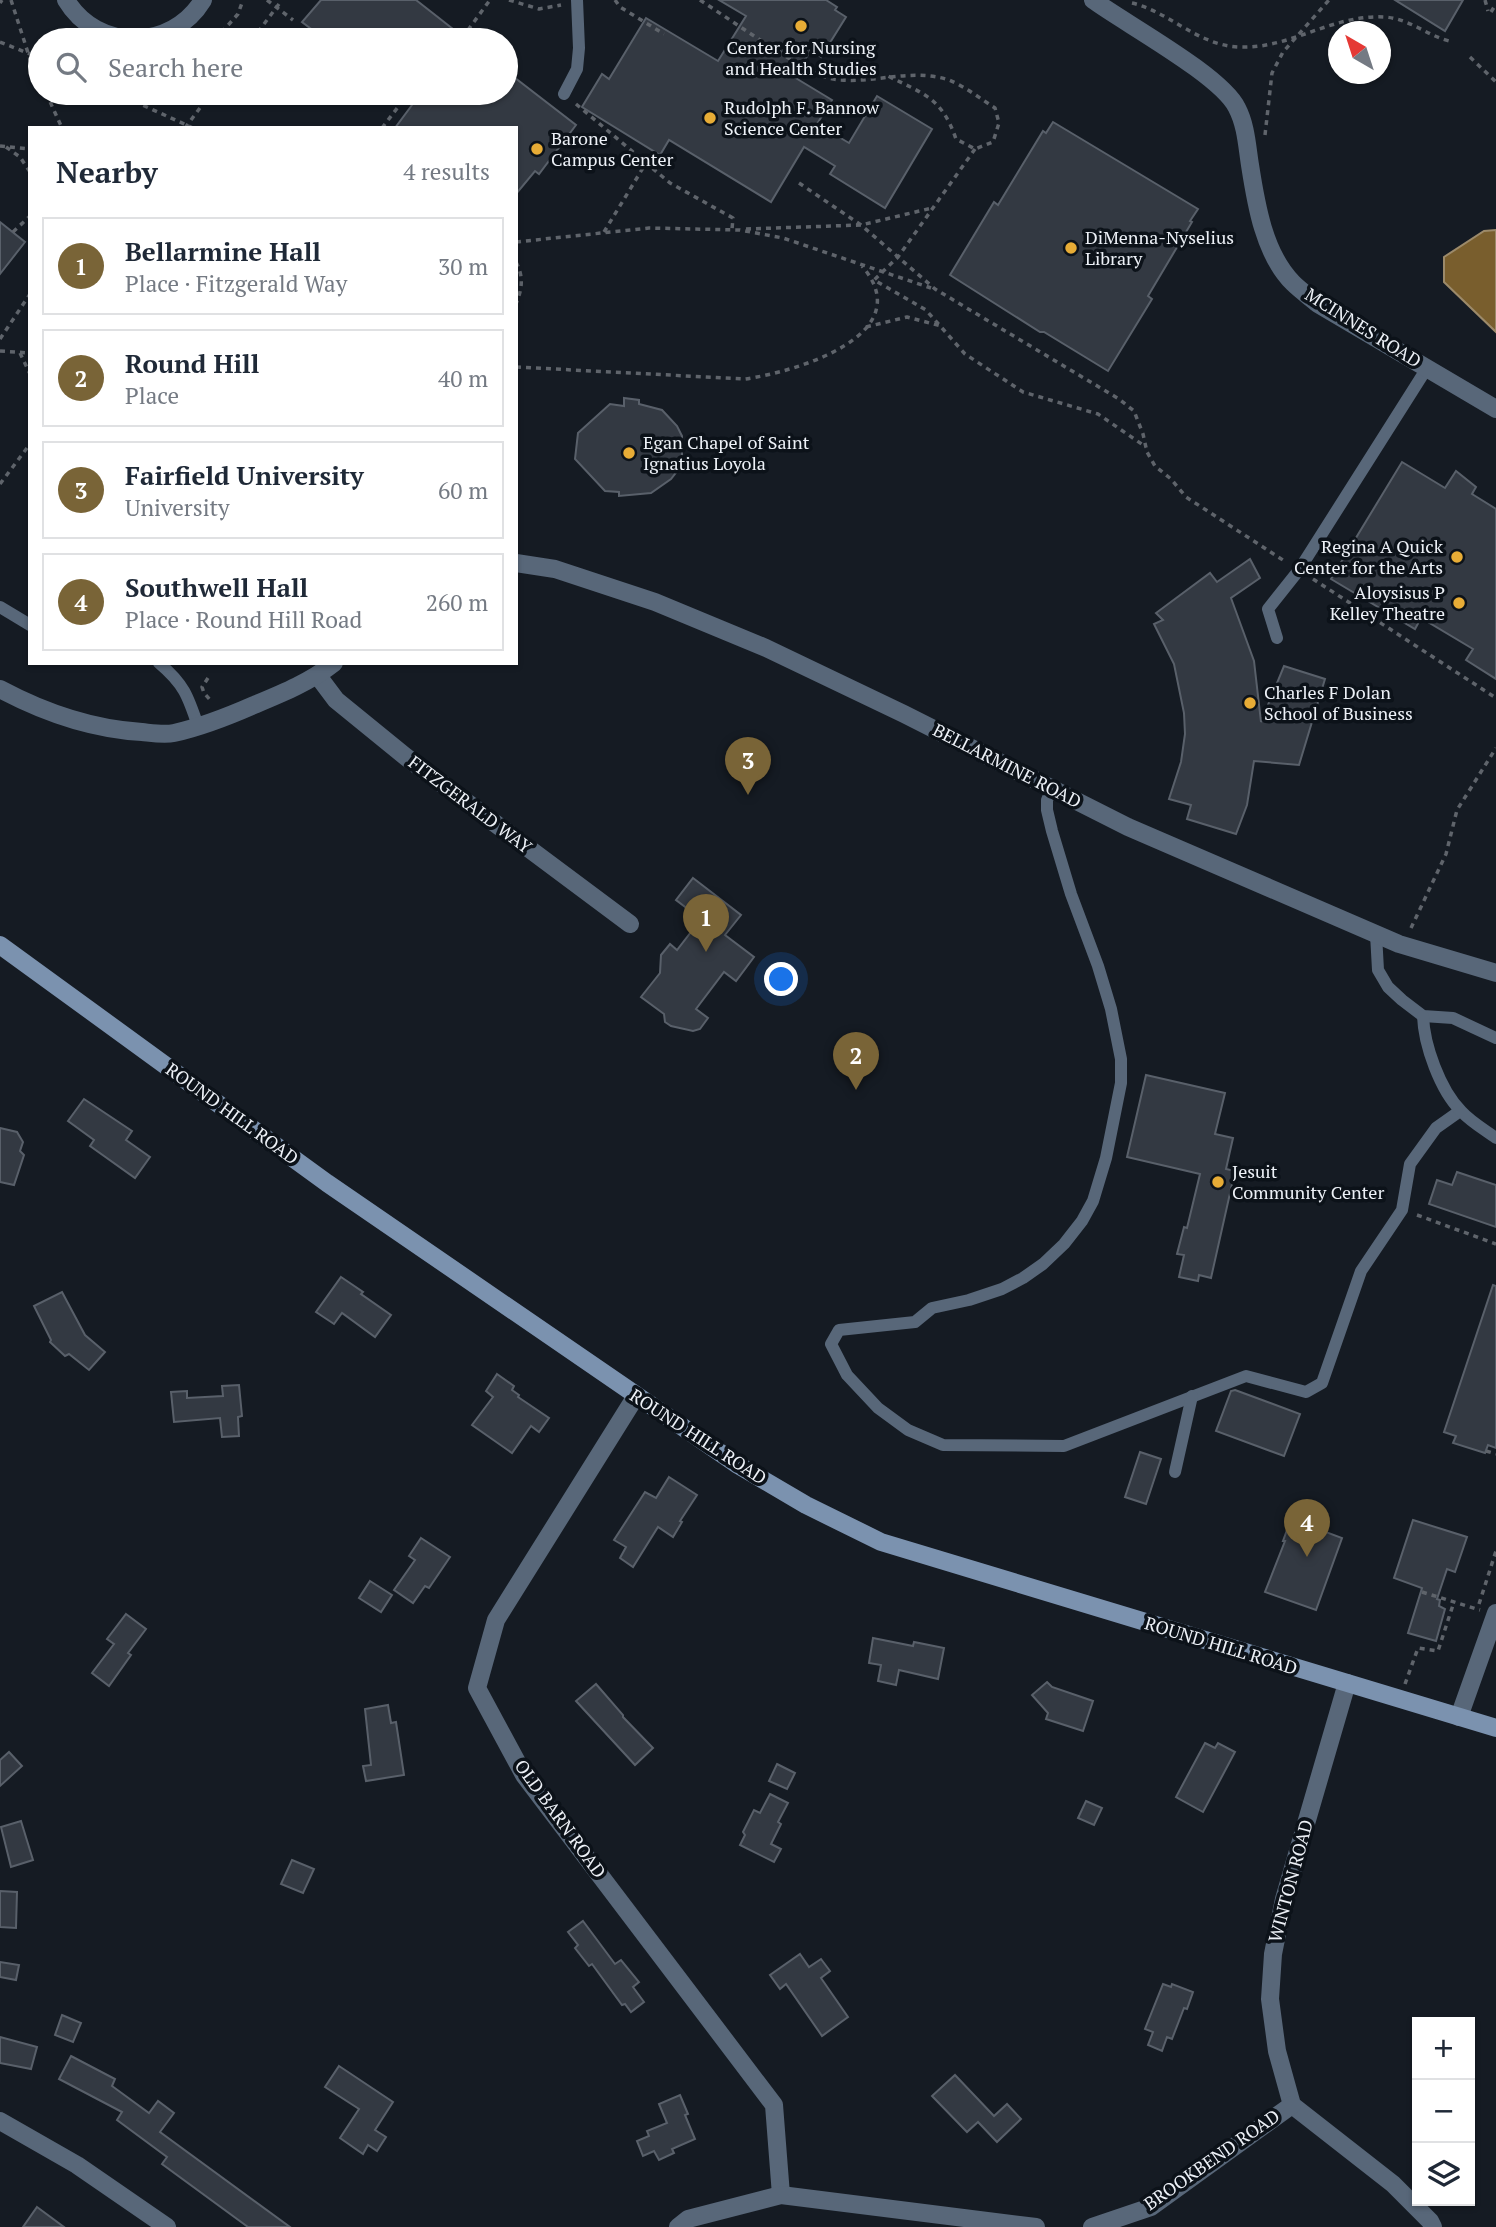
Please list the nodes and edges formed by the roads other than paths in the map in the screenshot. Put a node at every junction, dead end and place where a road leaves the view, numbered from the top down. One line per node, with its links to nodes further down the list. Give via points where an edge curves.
1 (66, 0): 5 (street)
2 (203, 0): 6 (street)
3 (1093, 0): 8 (street, MCINNES ROAD, via 1204,74 1237,107 1271,249 1292,283 1318,304)
4 (576, 1): 7 (lane, via 578,69)
5 (93, 28)
6 (176, 28)
7 (564, 94)
8 (1427, 368): 9 (street, MCINNES ROAD); 13 (lane, via 1299,570 1268,609)
9 (1496, 409)
10 (518, 563): 19 (street, BELLARMINE ROAD, via 555,569 618,590 766,648)
11 (0, 607): 12 (lane)
12 (28, 624)
13 (1277, 638)
14 (161, 665): 18 (lane, via 187,693)
15 (332, 665): 16 (street)
16 (318, 676): 18 (street); 20 (street, FITZGERALD WAY, via 336,700 406,757)
17 (0, 689): 18 (street, via 76,722 120,731 171,734)
18 (198, 726)
19 (1052, 789): 21 (street, BELLARMINE ROAD, via 1128,827); 29 (lane, via 1047,810 1052,831 1098,966 1121,1059 1121,1083 1093,1201 1064,1244 1023,1278 969,1300 932,1308 915,1322 839,1330 831,1344 847,1375 878,1408 908,1430 943,1445 1064,1446)
20 (630, 924)
21 (1376, 934): 23 (street, BELLARMINE ROAD); 24 (lane, via 1378,970 1388,987)
22 (0, 945): 28 (main road, ROUND HILL ROAD, via 327,1183)
23 (1496, 974)
24 (1423, 1016): 25 (lane, via 1453,1018); 26 (lane, via 1424,1035 1441,1081)
25 (1496, 1038)
26 (1460, 1111): 27 (lane); 29 (lane, via 1436,1128 1410,1164 1402,1210 1362,1271 1322,1383 1306,1392 1246,1376)
27 (1496, 1139)
28 (636, 1396): 32 (main road, ROUND HILL ROAD, via 737,1465 881,1542); 37 (street, OLD BARN ROAD, via 496,1620 477,1688 524,1774 774,2105)
29 (1192, 1396): 30 (lane)
30 (1175, 1472)
31 (1496, 1614): 33 (street)
32 (1347, 1684): 33 (main road, ROUND HILL ROAD); 35 (street, WINTON ROAD, via 1284,1899 1273,1954 1270,1999 1277,2051)
33 (1459, 1717): 34 (main road, ROUND HILL ROAD)
34 (1496, 1728)
35 (1292, 2105): 41 (street, BROOKBEND ROAD, via 1150,2207); 42 (street, via 1393,2184)
36 (0, 2121): 38 (street, via 77,2165)
37 (781, 2195): 39 (street, via 688,2219); 40 (street)
38 (167, 2227)
39 (678, 2227)
40 (1036, 2227)
41 (1092, 2227)
42 (1433, 2227)

